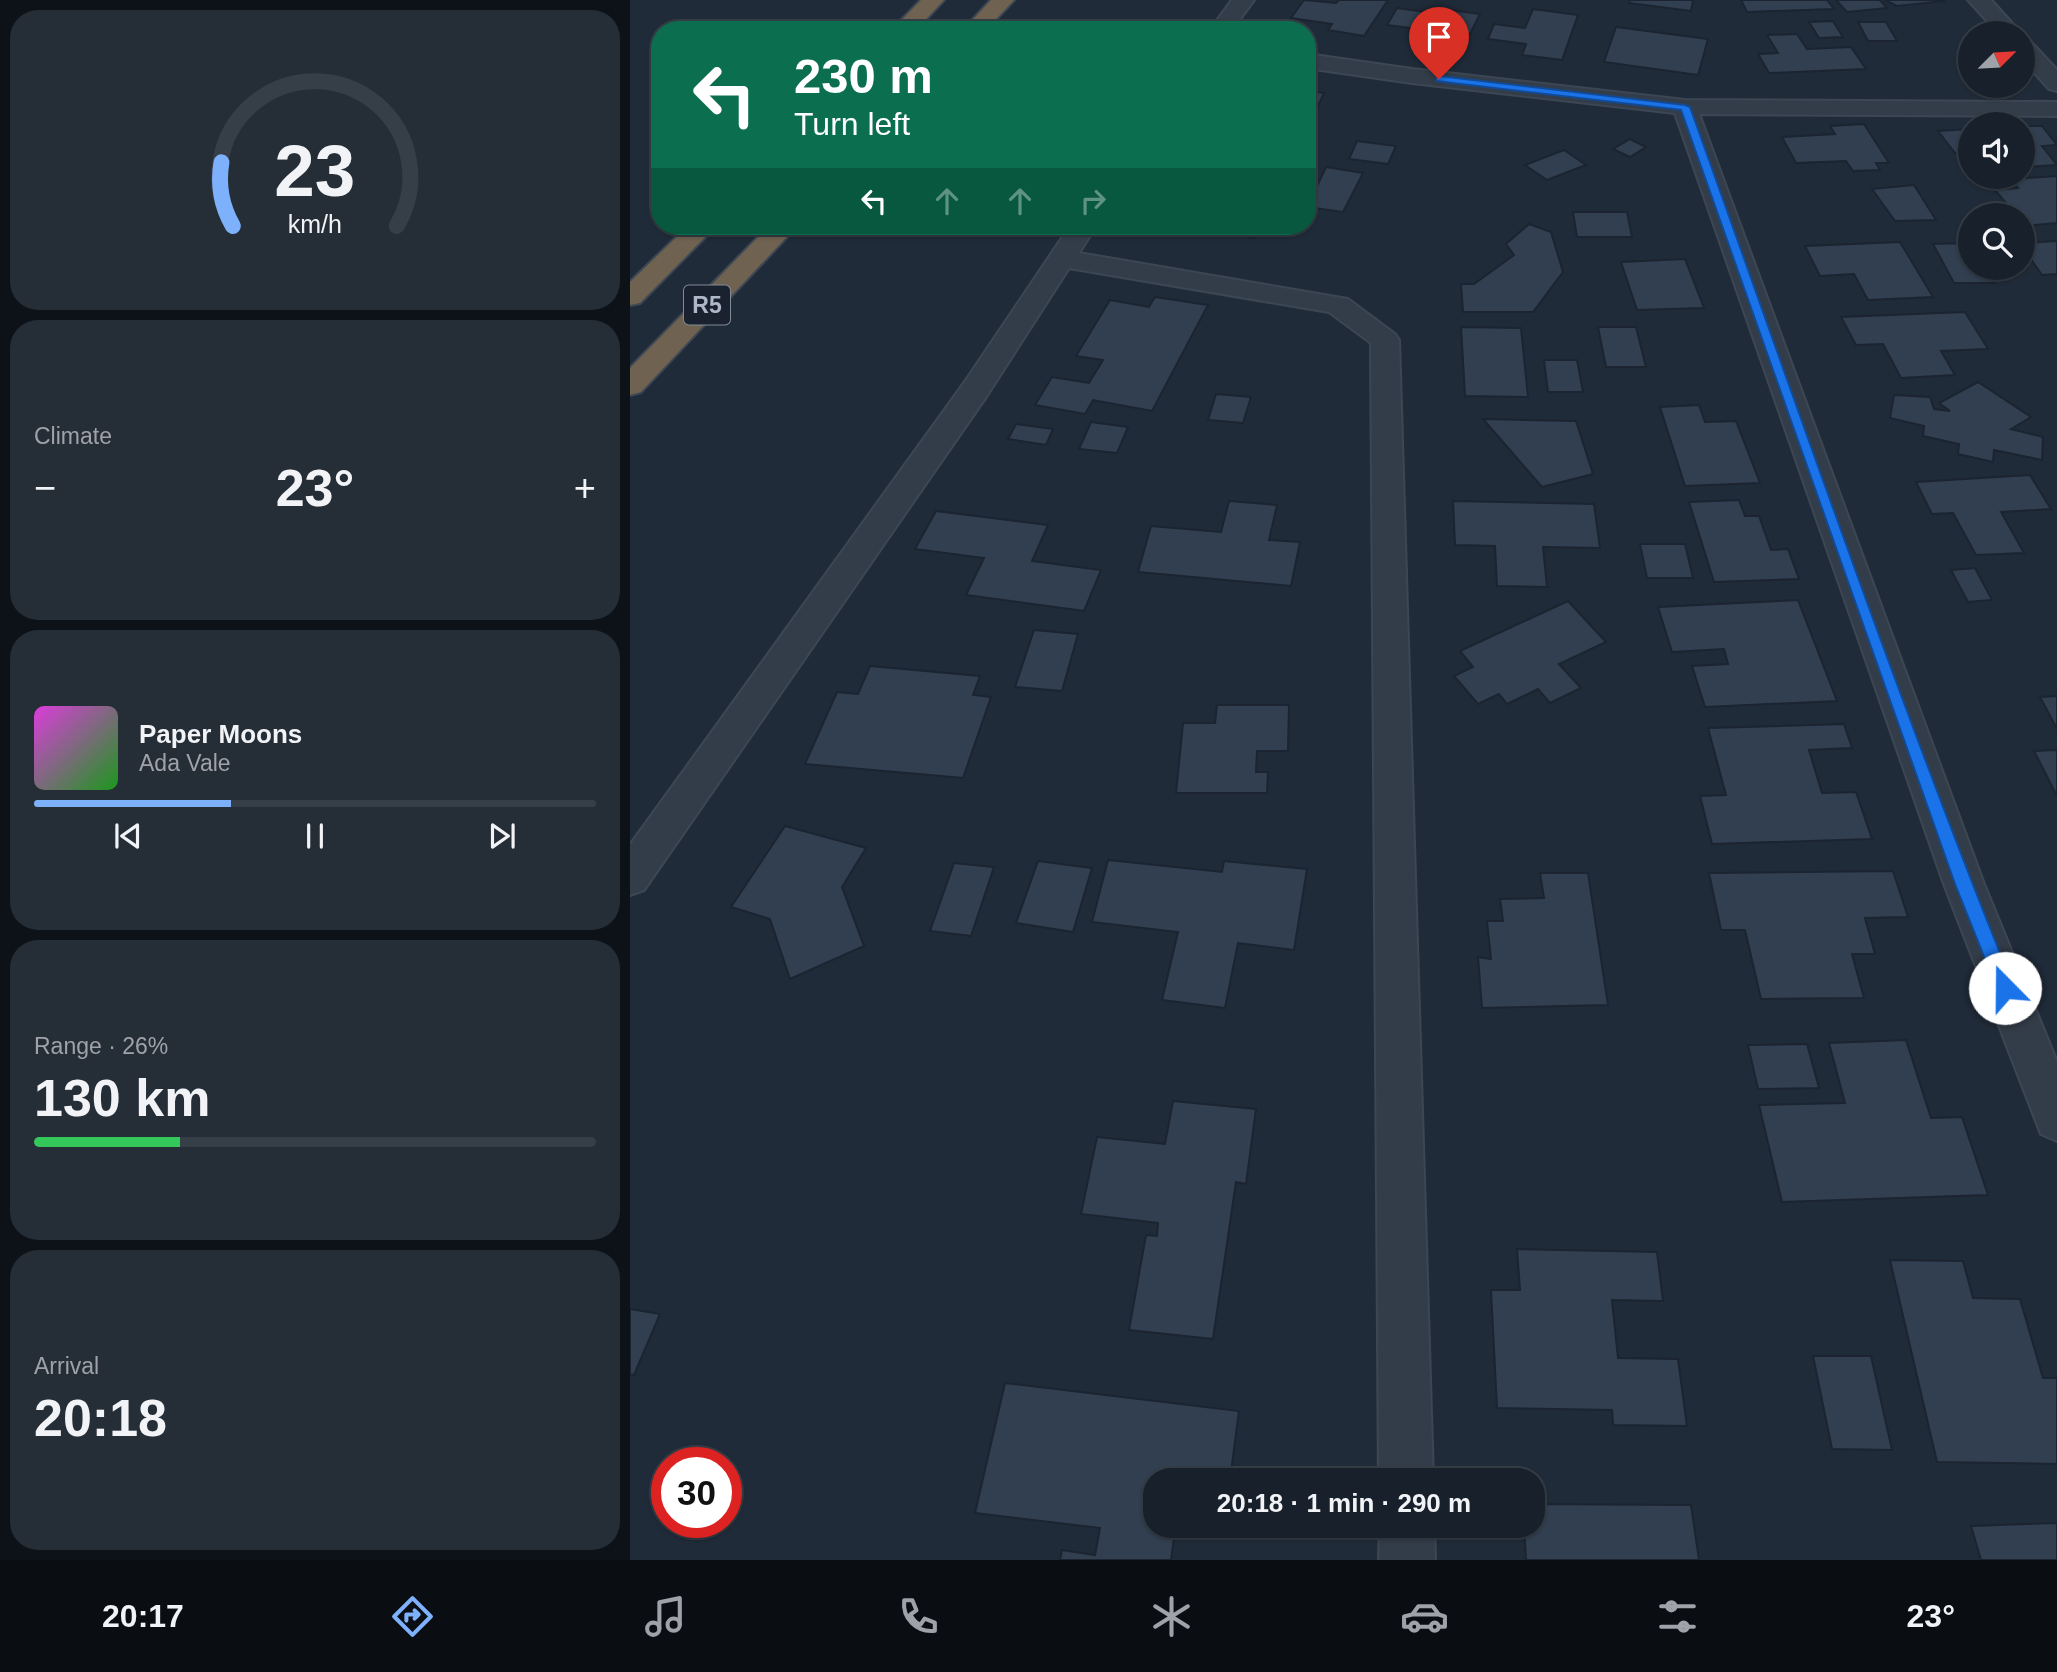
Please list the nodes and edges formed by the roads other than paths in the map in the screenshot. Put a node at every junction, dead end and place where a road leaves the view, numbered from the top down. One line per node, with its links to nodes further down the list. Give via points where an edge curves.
1 (933, 0): 5 (highway)
2 (1003, 0): 6 (highway)
3 (1243, 0): 7 (street)
4 (1979, 0): 8 (street)
5 (912, 21)
6 (983, 21)
7 (1228, 21)
8 (1999, 21)
9 (2035, 60): 11 (street)
10 (1316, 62): 12 (street)
11 (2057, 84)
12 (1685, 107): 13 (street); 21 (street, via 1944,832)
13 (2057, 109)
14 (694, 235): 18 (highway, R5)
15 (775, 235): 19 (highway, R5)
16 (1077, 235): 17 (street)
17 (1060, 258): 20 (street, via 975,390); 22 (street, via 1338,305 1385,340)
18 (630, 297)
19 (630, 385)
20 (630, 877)
21 (2057, 1118)
22 (1406, 1468)
23 (1407, 1538): 24 (street)
24 (1407, 1560)

